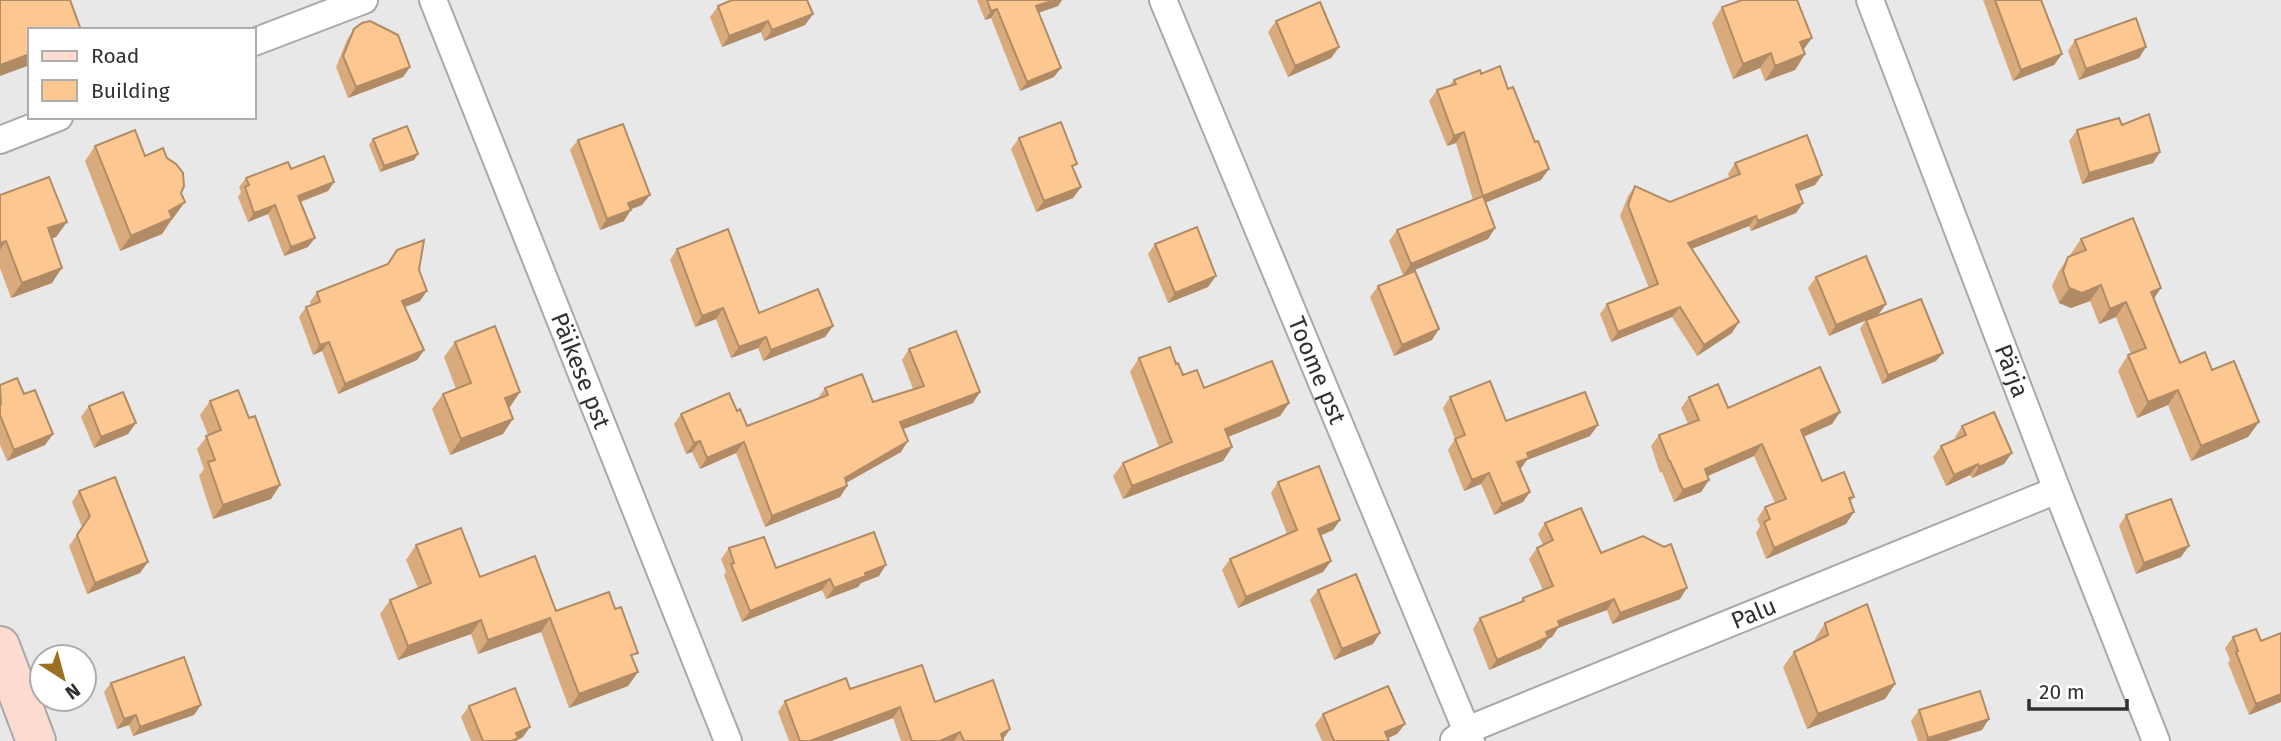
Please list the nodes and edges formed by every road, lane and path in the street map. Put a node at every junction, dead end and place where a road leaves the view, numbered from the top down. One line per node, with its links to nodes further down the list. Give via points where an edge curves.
1 (364, 0): 5 (street)
2 (433, 0): 12 (street, Päikese pst)
3 (1163, 0): 10 (street, Toome pst)
4 (1870, 0): 8 (street, Pärja)
5 (256, 41)
6 (54, 119): 7 (street)
7 (0, 140)
8 (2057, 489): 10 (street, Palu); 13 (street, Pärja)
9 (0, 646): 11 (main road)
10 (1463, 737)
11 (36, 741)
12 (729, 741)
13 (2156, 741)

